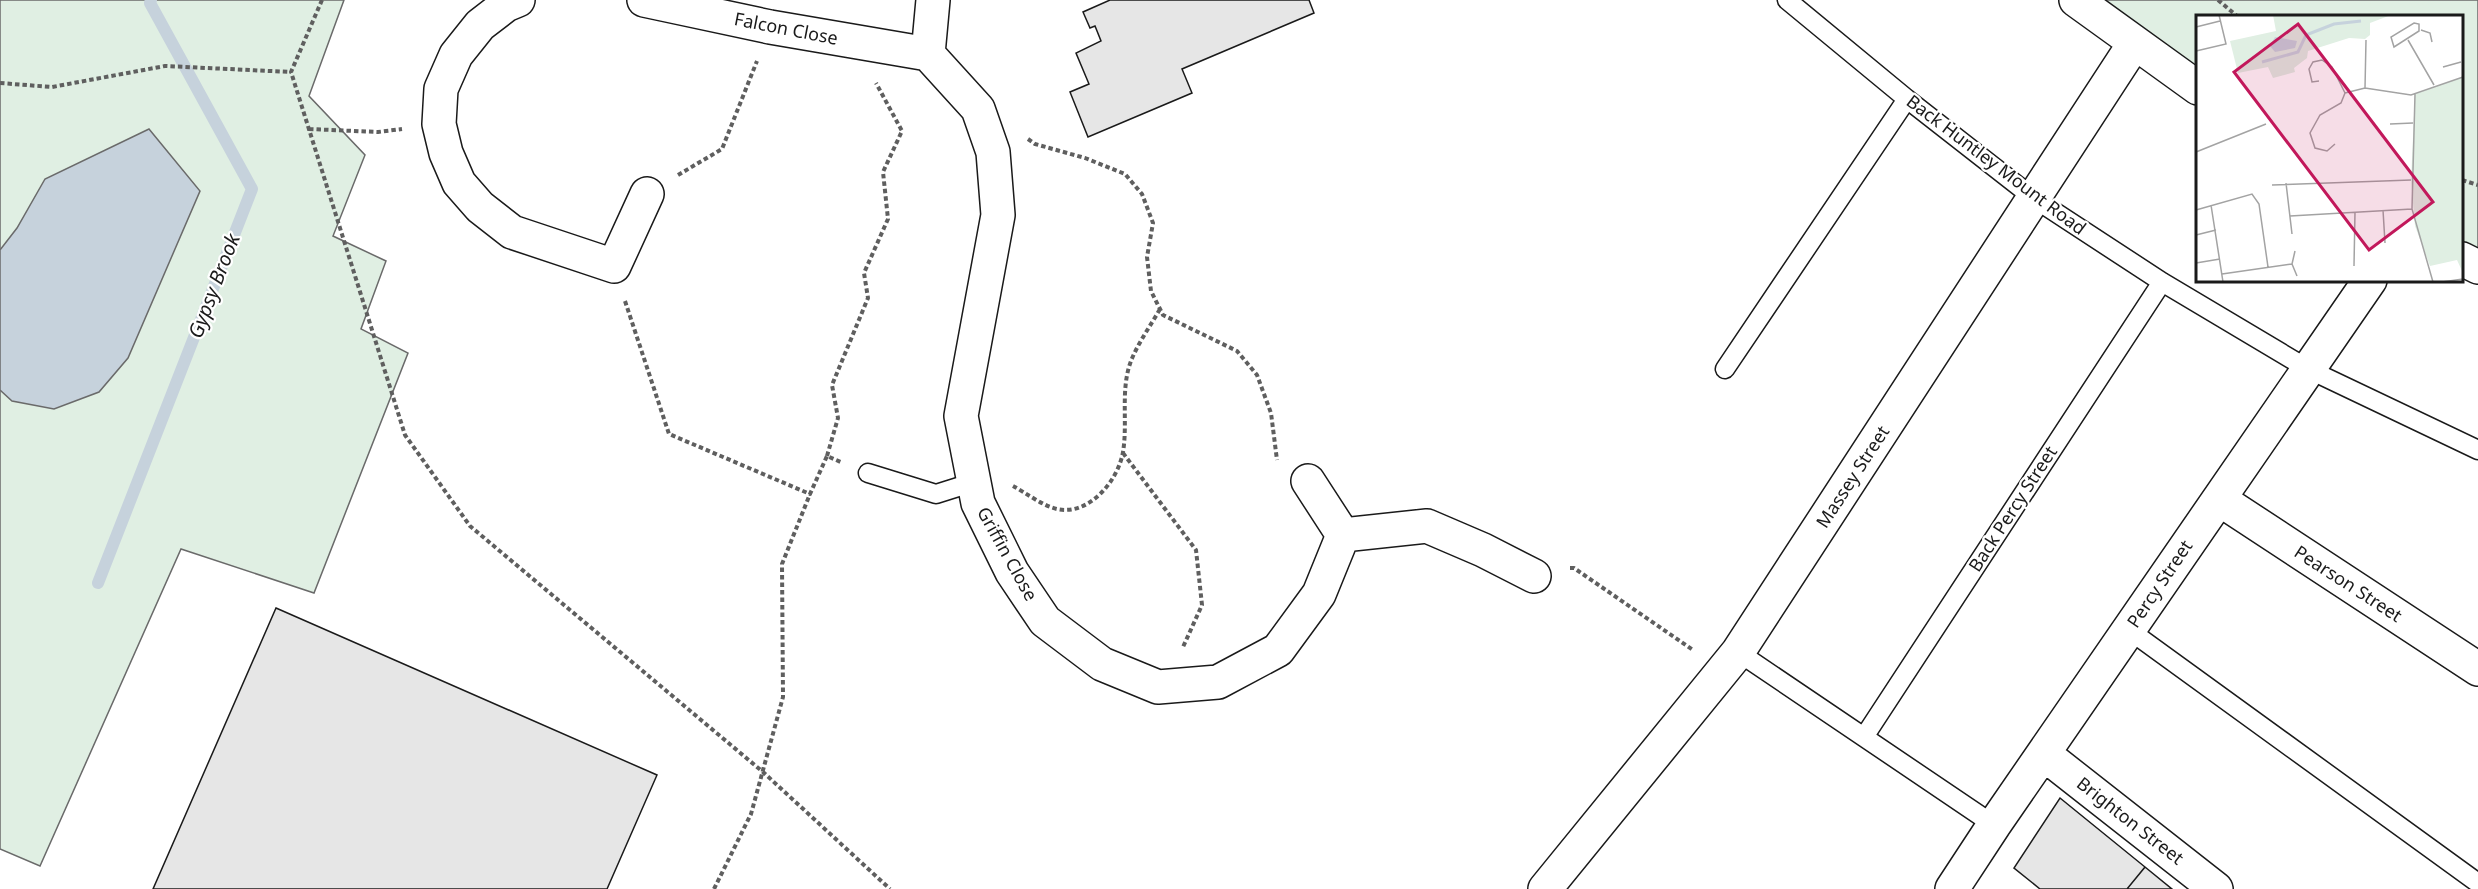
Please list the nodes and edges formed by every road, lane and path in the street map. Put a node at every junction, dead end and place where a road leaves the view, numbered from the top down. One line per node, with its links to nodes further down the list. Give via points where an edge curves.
1 (322, 0): 13 (path)
2 (518, 0): 17 (street, via 480,25 456,55 441,89)
3 (644, 0): 9 (street, Falcon Close)
4 (933, 0): 12 (street)
5 (1787, 0): 16 (lane, Back Huntley Mount Road)
6 (2076, 0): 10 (street)
7 (2218, 0): 8 (path)
8 (2236, 15)
9 (770, 27): 11 (street, Falcon Close); 22 (path, via 722,149)
10 (2134, 44): 15 (street); 23 (street, Massey Street)
11 (871, 45): 12 (street, Falcon Close); 34 (path, via 867,64 902,131 883,172 888,219 864,273 868,298 832,385 838,418)
12 (928, 54): 19 (street, Griffin Close, via 978,109)
13 (291, 72): 14 (path, via 165,66 52,87); 18 (path)
14 (0, 83)
15 (2196, 87)
16 (1907, 99): 23 (lane, Back Huntley Mount Road); 30 (lane)
17 (438, 124): 18 (path, via 378,132); 25 (street, via 459,183 480,207 512,232)
18 (309, 129): 48 (path, via 405,435 470,526)
19 (989, 140): 29 (path, via 1020,134 1035,144 1125,174 1142,194 1153,223 1147,257 1151,291); 37 (street, Griffin Close, via 998,214 961,416)
20 (2463, 180): 21 (path)
21 (2478, 185)
22 (647, 194): 25 (street)
23 (2035, 199): 27 (lane, Back Huntley Mount Road); 43 (street, Massey Street)
24 (2463, 260): 26 (street)
25 (614, 266): 38 (path, via 669,434)
26 (2478, 267)
27 (2162, 282): 31 (lane, Back Huntley Mount Road); 46 (lane, Back Percy Street)
28 (2369, 282): 31 (street, Percy Street)
29 (1160, 309): 33 (path, via 1131,361 1124,397); 36 (path, via 1163,315 1237,351 1251,367 1271,413 1278,468 1288,488)
30 (1725, 369)
31 (2308, 369): 32 (lane, Back Huntley Mount Road); 39 (street, Percy Street)
32 (2478, 450)
33 (1123, 453): 37 (path, via 1113,478 1095,499 1075,510 1056,509 1003,481); 45 (path, via 1196,550 1202,605 1179,658)
34 (827, 456): 35 (path); 38 (path)
35 (868, 472): 37 (lane, via 936,494)
36 (1308, 481): 40 (street)
37 (974, 482): 45 (street, Griffin Close, via 978,503 1012,572 1045,621 1102,664 1158,687)
38 (810, 494): 48 (path, via 782,564 783,697)
39 (2219, 499): 42 (street, Percy Street); 44 (street, Pearson Street)
40 (1342, 535): 41 (street, via 1427,526); 45 (street, Griffin Close, via 1319,594 1278,650 1218,682)
41 (1534, 576): 43 (path, via 1574,568)
42 (2129, 630): 47 (street, Percy Street); 50 (lane)
43 (1731, 662): 46 (lane); 53 (street, Massey Street)
44 (2478, 669)
45 (1179, 686)
46 (1864, 737): 49 (lane)
47 (2044, 754): 49 (street, Percy Street); 55 (street, Brighton Street)
48 (763, 772): 51 (path, via 751,814); 52 (path)
49 (1994, 825): 54 (street, Percy Street)
50 (2478, 883)
51 (714, 889)
52 (890, 889)
53 (1545, 889)
54 (1952, 889)
55 (2216, 889)

